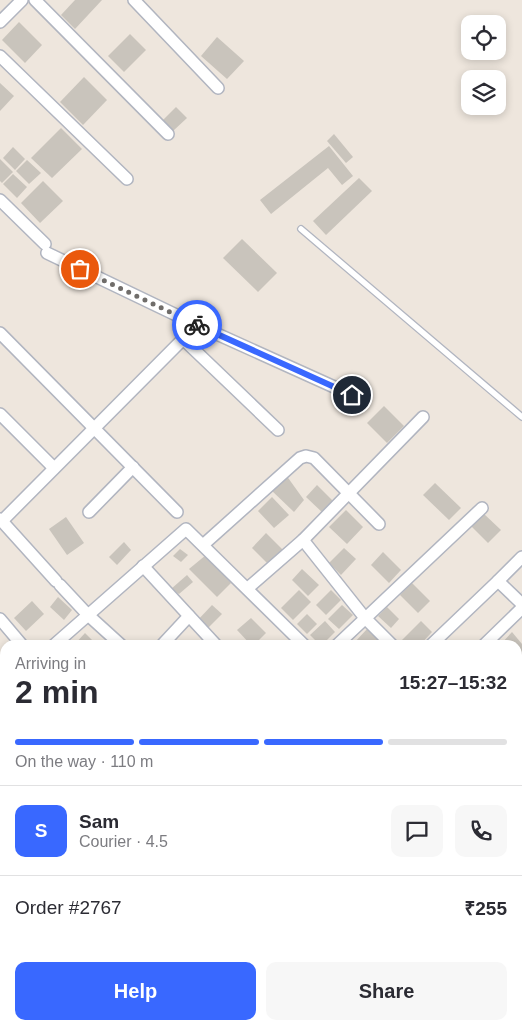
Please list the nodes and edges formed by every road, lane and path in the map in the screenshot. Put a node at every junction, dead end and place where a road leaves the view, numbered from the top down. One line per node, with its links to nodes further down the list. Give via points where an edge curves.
1 (22, 0): 4 (street)
2 (35, 0): 7 (street)
3 (134, 0): 6 (street)
4 (0, 22)
5 (0, 56): 8 (street)
6 (218, 88)
7 (168, 134)
8 (127, 179)
9 (0, 200): 11 (street, via 46,249)
10 (301, 229): 17 (lane)
11 (197, 325): 13 (street); 14 (street)
12 (0, 333): 18 (street)
13 (183, 339): 18 (street); 19 (street)
14 (352, 395)
15 (0, 414): 20 (street)
16 (423, 417): 22 (street)
17 (522, 417)
18 (94, 428): 20 (street); 21 (street)
19 (278, 430)
20 (54, 468): 26 (street)
21 (133, 468): 24 (street); 25 (street)
22 (349, 493): 27 (street); 28 (street); 29 (street, via 314,458 300,458)
23 (482, 508): 38 (street)
24 (88, 512)
25 (177, 512)
26 (1, 520): 36 (street)
27 (378, 524)
28 (303, 540): 33 (street); 38 (street)
29 (203, 545): 31 (street, via 186,530); 33 (street)
30 (522, 557): 32 (street)
31 (143, 566): 36 (street); 37 (street)
32 (498, 581): 34 (street); 48 (street)
33 (248, 588): 45 (street)
34 (522, 604)
35 (522, 608): 49 (street)
36 (88, 615): 41 (street); 42 (street)
37 (190, 616): 43 (street); 44 (street)
38 (365, 618): 46 (street); 47 (street)
39 (0, 620): 40 (street)
40 (18, 640)
41 (60, 640)
42 (116, 640)
43 (167, 640)
44 (212, 640)
45 (299, 640)
46 (342, 640)
47 (387, 640)
48 (436, 640)
49 (489, 640)

